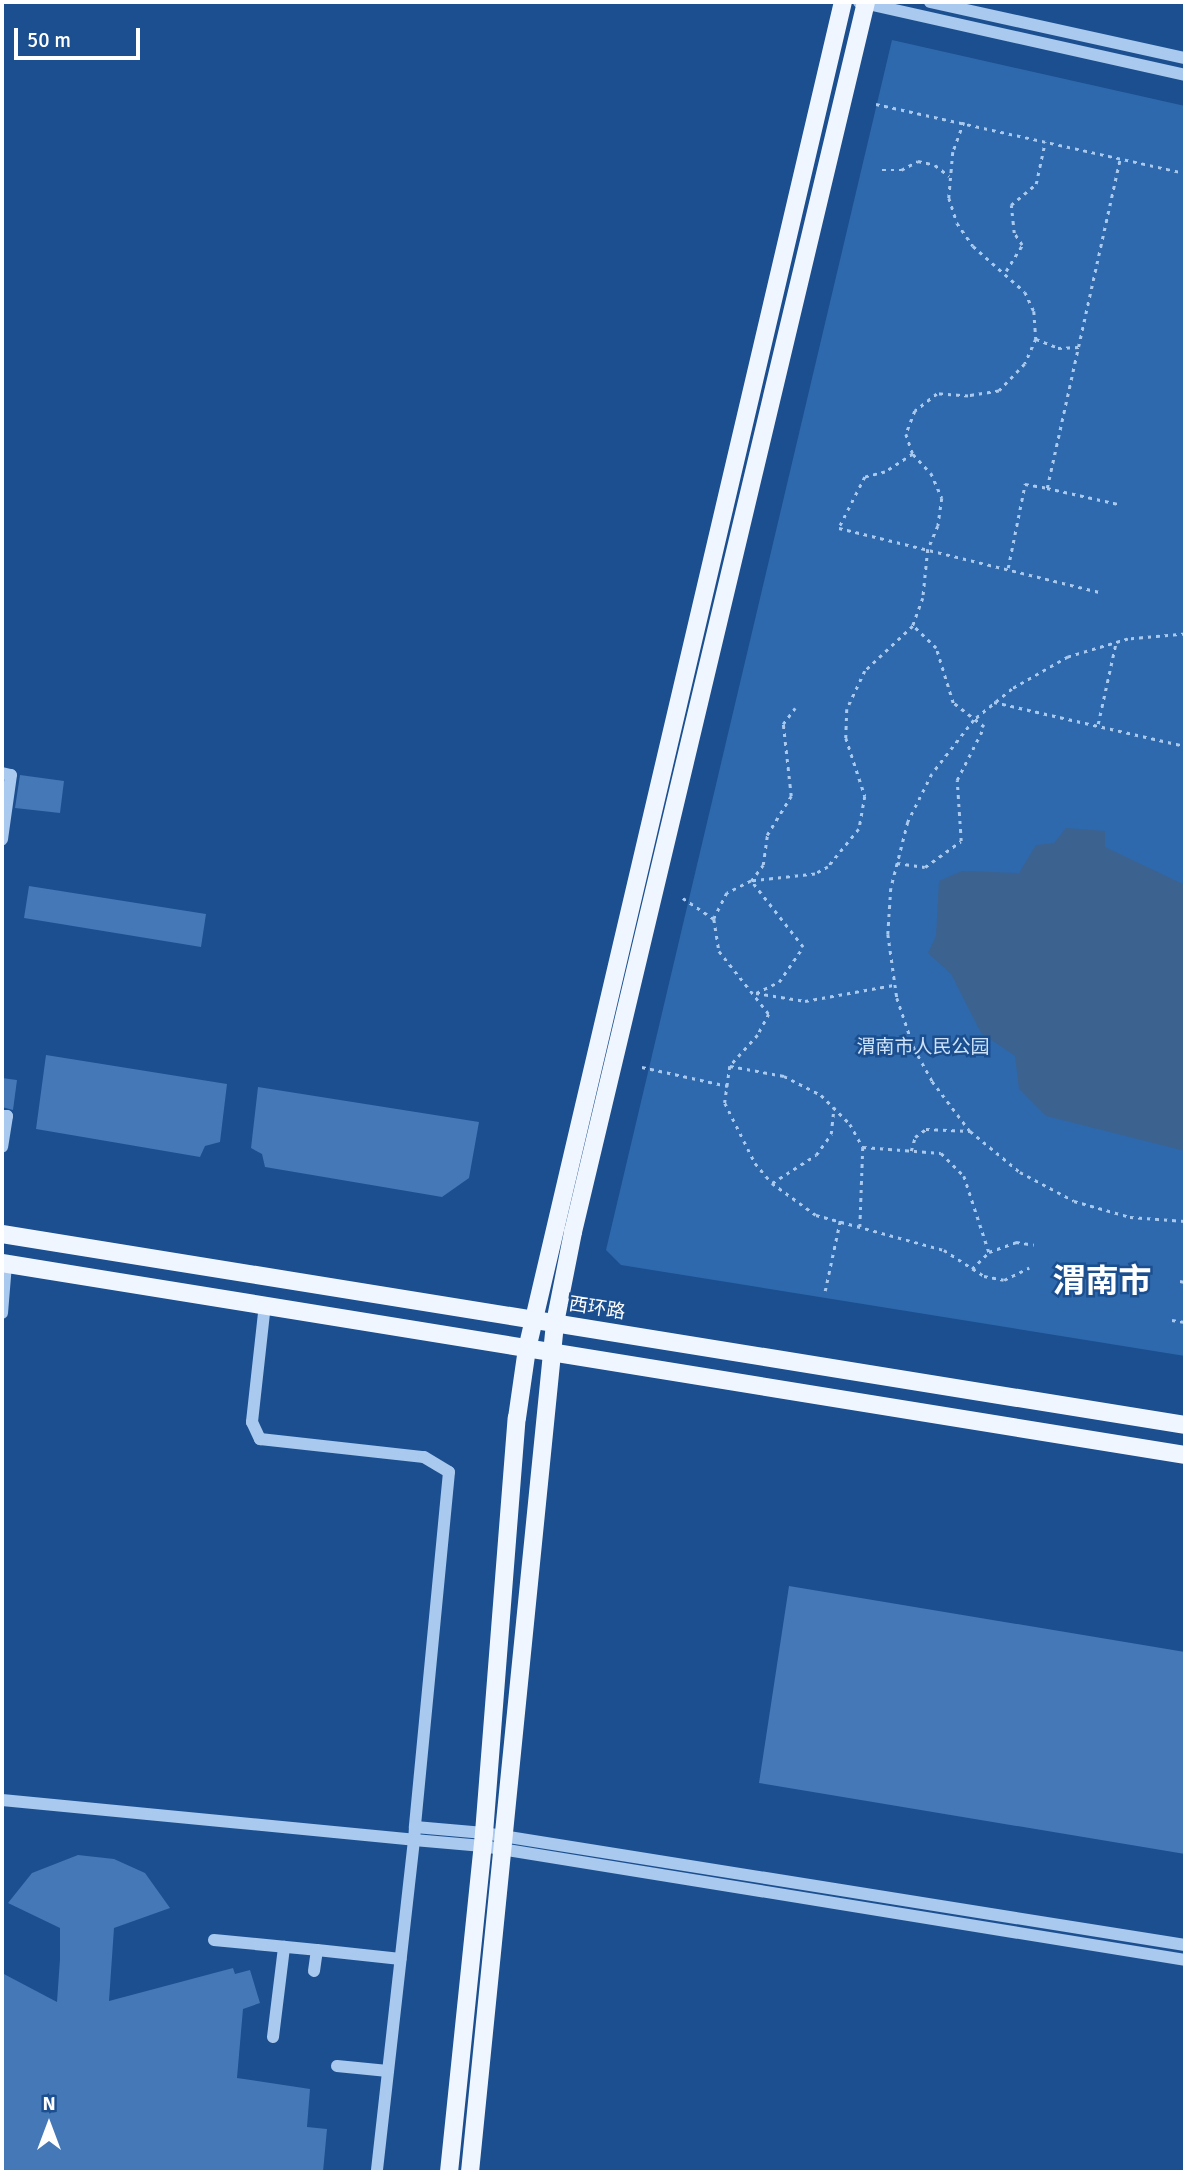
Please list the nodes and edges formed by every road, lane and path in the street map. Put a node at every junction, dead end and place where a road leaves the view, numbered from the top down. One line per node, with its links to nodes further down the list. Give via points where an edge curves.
1 (843, 2): 66 (main road)
2 (863, 2): 5 (street); 68 (main road)
3 (935, 2): 4 (street); 5 (street)
4 (977, 7): 6 (street); 7 (street)
5 (934, 19): 6 (street)
6 (972, 27): 8 (street)
7 (1185, 58)
8 (1185, 75)
9 (876, 104): 10 (path)
10 (964, 122): 11 (path); 15 (path)
11 (1045, 141): 12 (path); 16 (path, via 1036,184 1011,205 1014,233 1022,245)
12 (1120, 158): 14 (path); 18 (path)
13 (882, 170): 15 (path, via 901,170 918,162 934,165)
14 (1185, 173)
15 (949, 176): 16 (path, via 949,198 957,223 973,246)
16 (1006, 271): 17 (path, via 1025,292 1034,311)
17 (1035, 339): 18 (path, via 1059,348); 19 (path, via 1025,364 999,391 937,394 915,411 906,434)
18 (1079, 347): 20 (path)
19 (912, 454): 22 (path, via 931,473 942,498 938,526); 22 (path, via 885,472 865,477 839,528)
20 (1047, 488): 21 (path); 23 (path, via 1025,484)
21 (1118, 504)
22 (928, 549): 23 (path); 25 (path, via 923,598)
23 (1008, 568): 24 (path)
24 (1099, 592)
25 (913, 626): 30 (path, via 936,648 953,704); 36 (path, via 865,671 847,709 846,738 865,796 859,829 828,867 815,874)
26 (1185, 634): 27 (path)
27 (1116, 642): 28 (path, via 1068,657); 31 (path)
28 (994, 702): 30 (path); 31 (path)
29 (795, 708): 36 (path, via 783,724 791,796 767,835 763,865)
30 (974, 720): 35 (path, via 932,774 908,822); 35 (path, via 984,727 957,780 961,841 925,867)
31 (1098, 726): 32 (path)
32 (1185, 746)
33 (2, 773): 34 (street, via 11,775)
34 (2, 839)
35 (896, 863): 39 (path, via 888,934)
36 (751, 881): 38 (path, via 727,893); 40 (path, via 803,947 779,982)
37 (683, 898): 38 (path)
38 (714, 919): 40 (path, via 719,951)
39 (894, 985): 40 (path, via 805,1001); 46 (path, via 914,1048 932,1081)
40 (756, 993): 42 (path, via 769,1013 758,1035)
41 (642, 1066): 43 (path)
42 (730, 1066): 43 (path); 44 (path, via 784,1076)
43 (728, 1086): 50 (path, via 725,1103 755,1163)
44 (834, 1107): 48 (path); 50 (path, via 831,1134 816,1155)
45 (2, 1116): 47 (street, via 7,1116)
46 (970, 1131): 49 (path, via 926,1129 915,1137); 52 (path, via 1020,1172 1074,1200 1130,1217)
47 (2, 1147)
48 (863, 1147): 49 (path); 53 (path)
49 (911, 1151): 56 (path, via 941,1153 964,1176)
50 (772, 1183): 51 (path, via 816,1214)
51 (840, 1221): 53 (path); 62 (path)
52 (1185, 1221)
53 (860, 1227): 59 (path, via 944,1250)
54 (2, 1234): 66 (main road, 西环路)
55 (1034, 1245): 56 (path, via 1016,1242)
56 (989, 1252): 59 (path)
57 (4, 1264): 63 (main road); 64 (street)
58 (1028, 1268): 59 (path, via 1004,1280)
59 (972, 1269)
60 (1180, 1281): 61 (path)
61 (1185, 1282)
62 (825, 1291)
63 (265, 1304): 69 (main road); 74 (street, via 252,1422 260,1438 424,1457 449,1472)
64 (2, 1313)
65 (1171, 1320): 67 (path)
66 (534, 1321): 68 (main road, 西环路); 69 (main road)
67 (1185, 1322)
68 (555, 1323): 70 (main road); 71 (main road, 西环路)
69 (527, 1349): 70 (main road); 75 (main road, via 516,1432)
70 (551, 1353): 72 (main road); 76 (main road)
71 (1185, 1425)
72 (1185, 1455)
73 (2, 1800): 74 (street)
74 (414, 1834): 75 (street); 81 (street)
75 (484, 1840): 76 (street); 88 (main road)
76 (503, 1843): 78 (street); 82 (street); 89 (main road)
77 (214, 1940): 79 (street)
78 (1185, 1945)
79 (284, 1947): 80 (street); 84 (street)
80 (317, 1950): 81 (street); 83 (street)
81 (401, 1959): 86 (street)
82 (1185, 1960)
83 (314, 1971)
84 (273, 2037)
85 (337, 2066): 86 (street)
86 (388, 2071): 87 (street)
87 (377, 2172)
88 (449, 2172)
89 (470, 2172)

